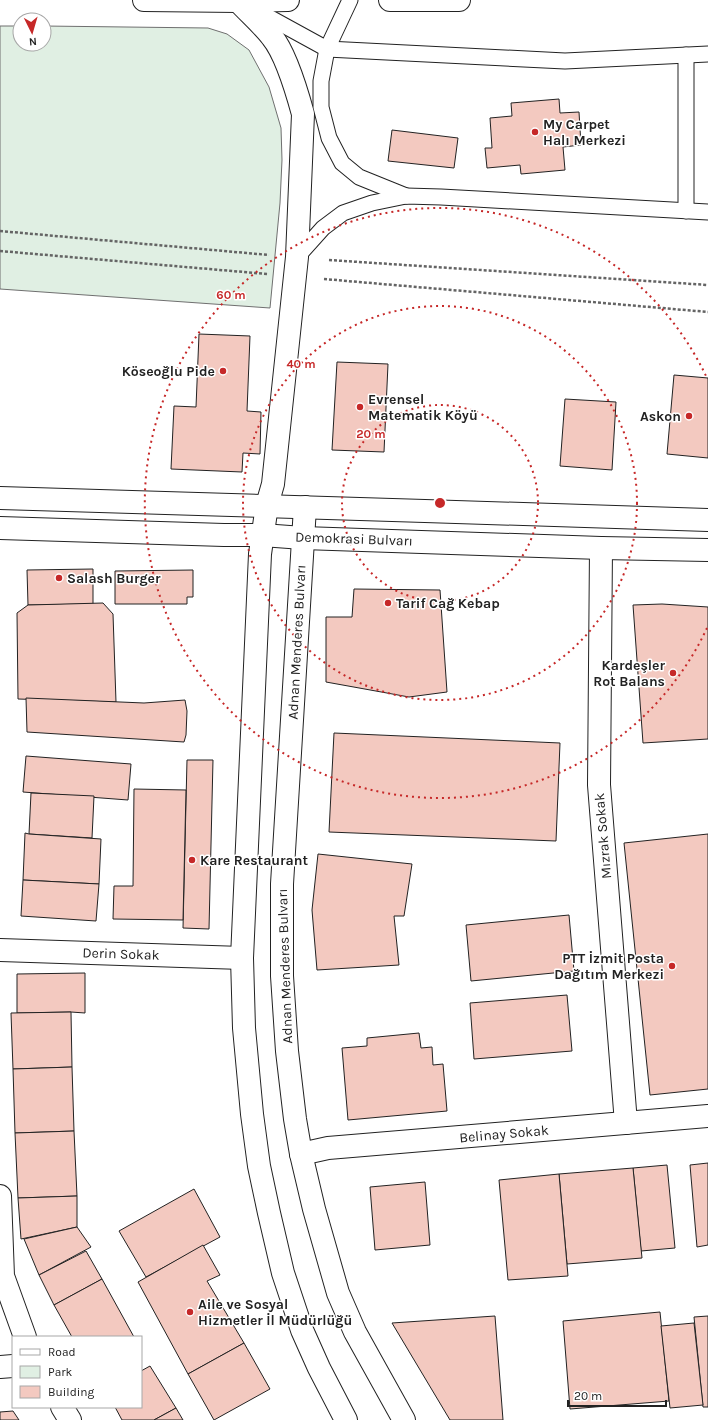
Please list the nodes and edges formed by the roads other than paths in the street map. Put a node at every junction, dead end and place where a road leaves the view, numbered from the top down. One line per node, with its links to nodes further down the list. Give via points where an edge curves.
1 (144, 0): 6 (main road)
2 (288, 0): 6 (main road)
3 (350, 0): 7 (lane)
4 (390, 0): 5 (main road)
5 (459, 0)
6 (238, 1): 7 (lane); 13 (main road, via 273,38 286,62 303,114)
7 (327, 49): 8 (lane, via 565,61); 10 (lane, via 321,81 321,107 329,138 342,163 360,177)
8 (686, 54): 9 (lane); 11 (lane)
9 (708, 54)
10 (406, 196): 11 (lane); 13 (lane, via 372,202 343,213 323,228)
11 (686, 211): 12 (lane)
12 (708, 212)
13 (296, 267): 15 (main road, via 273,484)
14 (0, 498): 15 (main road)
15 (267, 505): 16 (main road); 19 (main road)
16 (305, 507): 17 (main road); 20 (main road, Adnan Menderes Bulvarı)
17 (708, 520)
18 (0, 528): 19 (main road, Demokrasi Bulvarı)
19 (262, 535): 20 (main road, Demokrasi Bulvarı); 24 (main road)
20 (303, 538): 21 (main road, Demokrasi Bulvarı); 27 (main road, Adnan Menderes Bulvarı, via 282,884 282,976 287,1051)
21 (601, 548): 22 (main road, Demokrasi Bulvarı); 26 (main road, Mızrak Sokak, via 599,785)
22 (708, 550)
23 (0, 950): 24 (main road, Derin Sokak)
24 (242, 958): 34 (main road, via 244,1028 252,1114 268,1213 283,1273 302,1330)
25 (708, 1116): 26 (main road, Belinay Sokak)
26 (626, 1124): 27 (main road, Belinay Sokak, via 328,1148)
27 (301, 1154): 35 (main road, Adnan Menderes Bulvarı, via 338,1293 355,1332)
28 (0, 1196): 29 (main road, via 3,1276)
29 (25, 1336)
30 (12, 1366): 31 (main road)
31 (0, 1367)
32 (63, 1408): 33 (main road)
33 (70, 1420)
34 (346, 1420)
35 (404, 1420)

